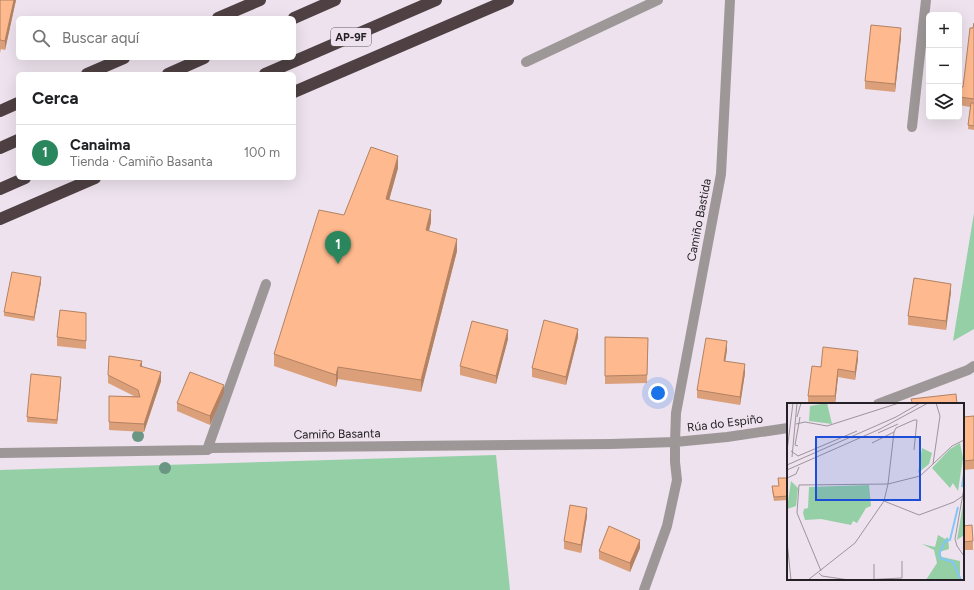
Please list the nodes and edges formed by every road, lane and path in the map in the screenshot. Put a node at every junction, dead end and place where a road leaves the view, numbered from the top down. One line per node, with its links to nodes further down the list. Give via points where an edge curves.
1 (260, 0): 8 (highway)
2 (335, 0): 9 (highway)
3 (436, 0): 15 (highway, AP-9F)
4 (508, 0): 16 (highway)
5 (658, 0): 12 (street)
6 (730, 0): 30 (street, Camiño Bastida, via 721,174 676,413)
7 (926, 0): 19 (street)
8 (223, 16)
9 (296, 17)
10 (119, 60): 13 (highway)
11 (200, 60): 14 (highway)
12 (526, 62)
13 (92, 72)
14 (172, 72)
15 (270, 72)
16 (296, 91)
17 (16, 105): 18 (highway)
18 (0, 111)
19 (912, 127)
20 (16, 141): 21 (highway)
21 (0, 148)
22 (20, 180): 24 (highway)
23 (90, 180): 25 (highway)
24 (0, 189)
25 (0, 219)
26 (266, 284): 31 (street)
27 (974, 366): 28 (street)
28 (881, 403)
29 (787, 428): 30 (street, Rúa do Espiño)
30 (675, 442): 31 (street, Camiño Basanta); 33 (street, Rúa do Espiño, via 677,480 666,526)
31 (206, 450): 32 (street, Camiño Basanta)
32 (0, 453)
33 (644, 590)

